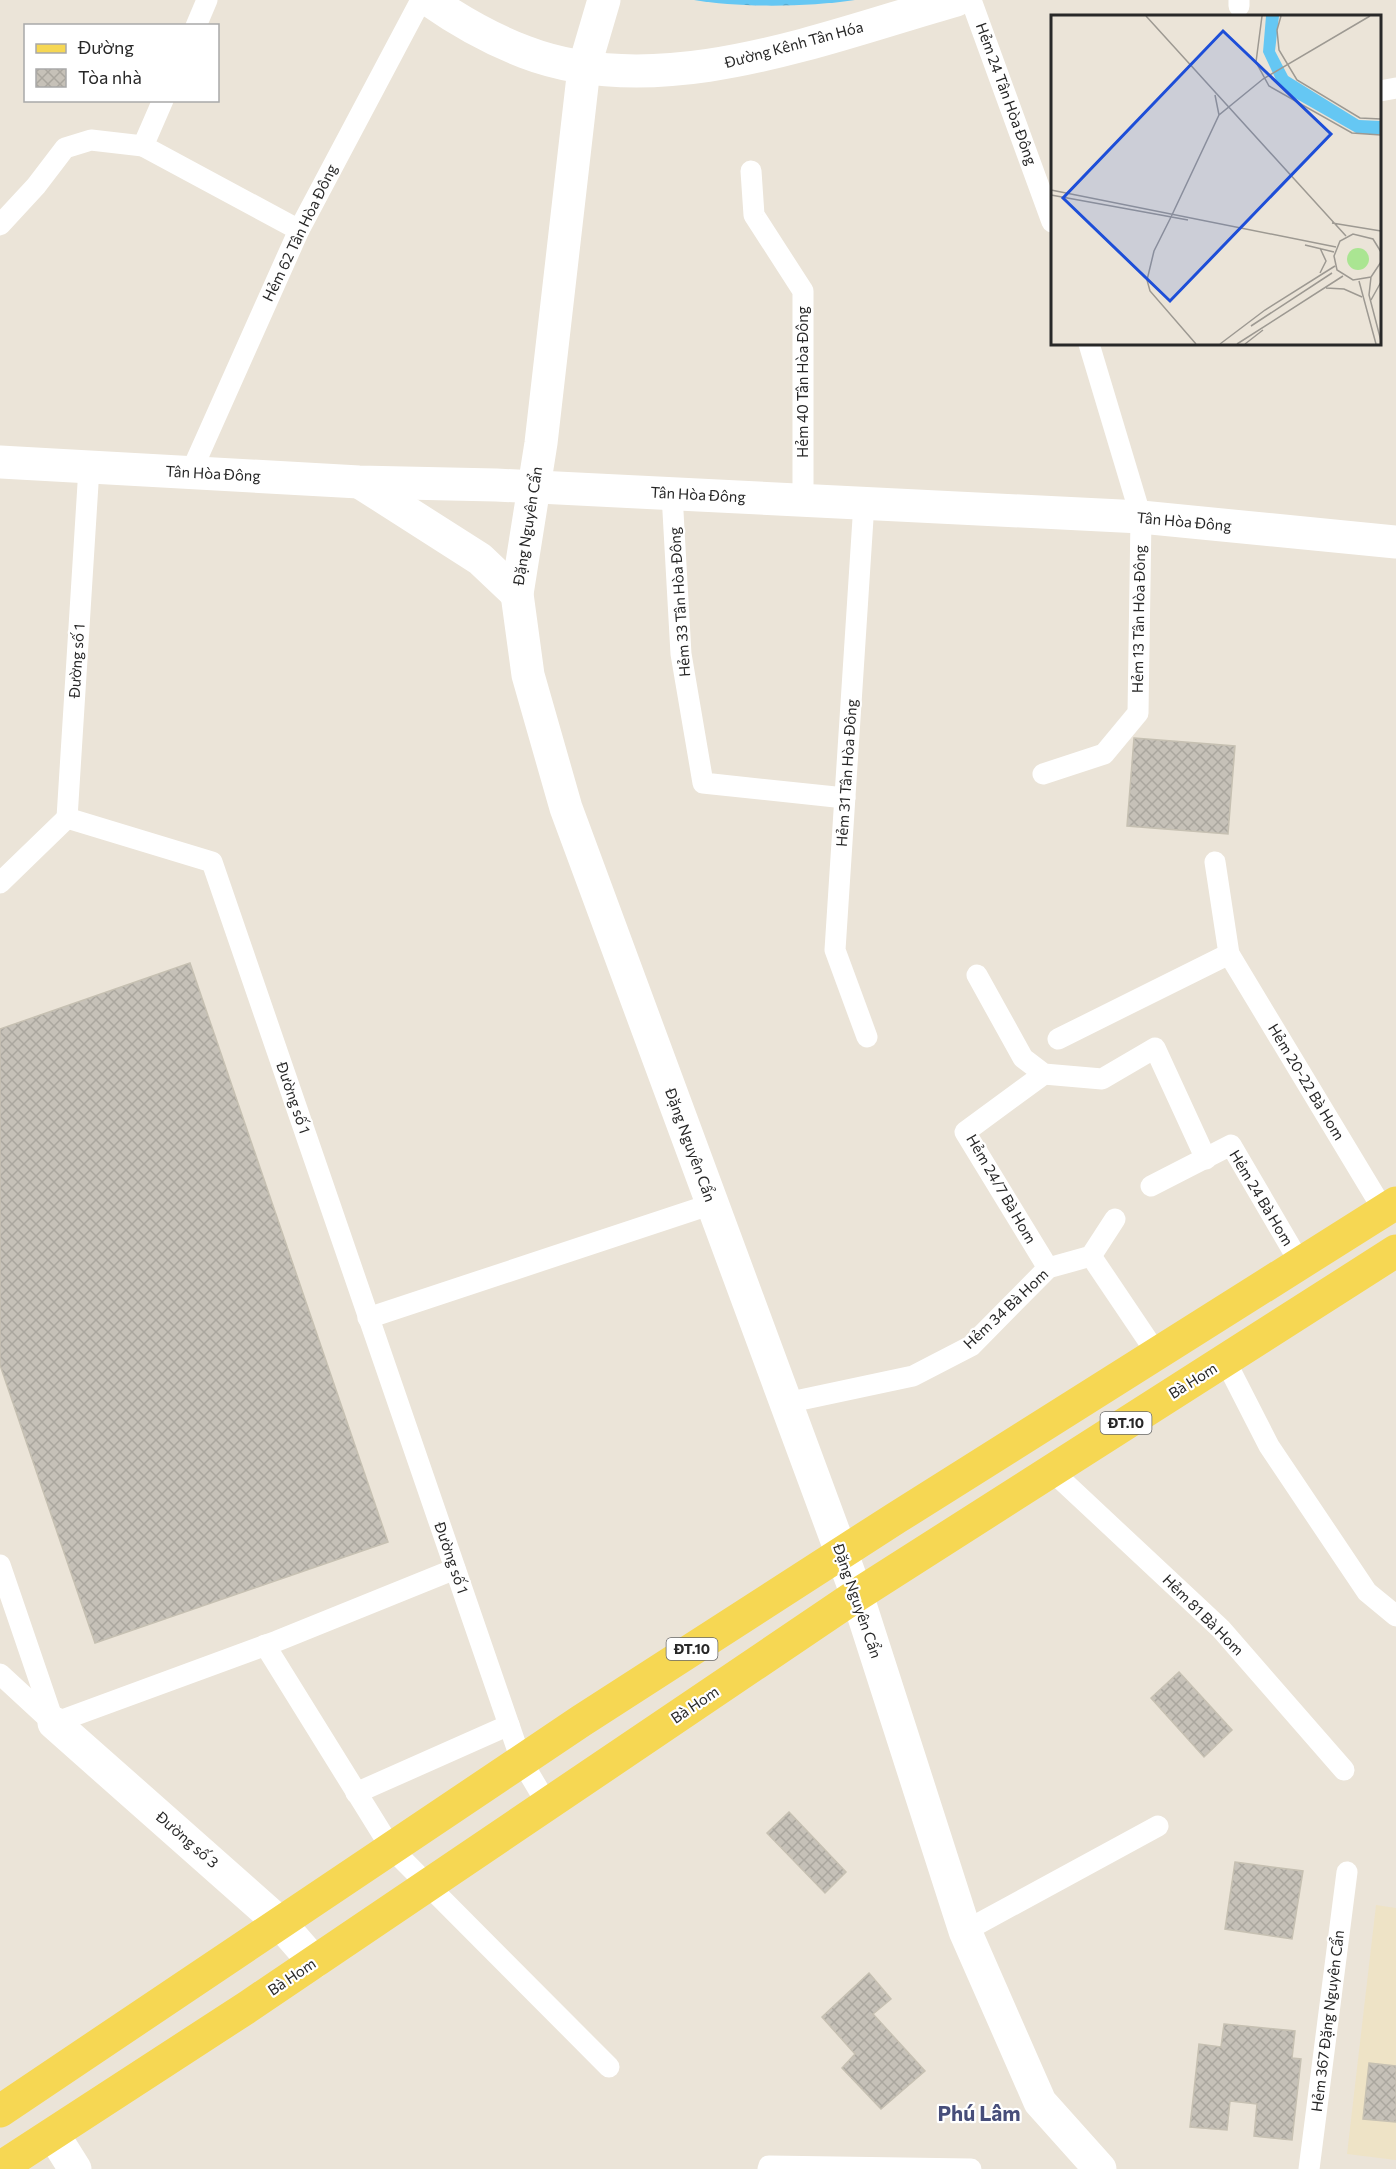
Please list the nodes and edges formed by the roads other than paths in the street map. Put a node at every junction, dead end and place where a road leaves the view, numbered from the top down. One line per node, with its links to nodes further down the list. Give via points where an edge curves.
1 (207, 0): 7 (lane)
2 (421, 0): 16 (lane, Hẻm 62 Tân Hòa Đông)
3 (429, 0): 8 (street, Đường Kênh Tân Hóa, via 462,22 526,53)
4 (604, 0): 8 (street, Đặng Nguyên Cẩn)
5 (956, 0): 8 (street, Đường Kênh Tân Hóa, via 733,63 667,71)
6 (971, 0): 14 (lane, Hẻm 24 Tân Hòa Đông)
7 (197, 24)
8 (584, 68): 22 (street, Đặng Nguyên Cẩn)
9 (1396, 88): 10 (lane)
10 (1381, 91)
11 (162, 102): 12 (lane)
12 (143, 146): 15 (lane, via 91,140 65,148); 16 (lane)
13 (751, 171): 24 (lane, Hẻm 40 Tân Hòa Đông, via 754,215 803,291)
14 (1049, 199)
15 (0, 225)
16 (299, 230): 20 (lane, Hẻm 62 Tân Hòa Đông)
17 (1089, 345): 26 (lane)
18 (0, 462): 19 (street, Tân Hòa Đông)
19 (89, 468): 20 (street, Tân Hòa Đông); 31 (lane, Đường số 1)
20 (191, 472): 21 (street, Tân Hòa Đông)
21 (359, 483): 22 (street, Tân Hòa Đông); 28 (street, via 472,554)
22 (535, 488): 23 (street, Tân Hòa Đông); 28 (street, Đặng Nguyên Cẩn)
23 (672, 494): 24 (street, Tân Hòa Đông); 30 (lane, Hẻm 33 Tân Hòa Đông, via 681,654 704,783)
24 (803, 500): 25 (street, Tân Hòa Đông)
25 (864, 503): 26 (street, Tân Hòa Đông); 30 (lane, Hẻm 31 Tân Hòa Đông)
26 (1141, 517): 27 (street, Tân Hòa Đông); 29 (lane, Hẻm 13 Tân Hòa Đông, via 1138,713 1104,753)
27 (1396, 542)
28 (517, 594): 41 (street, Đặng Nguyên Cẩn, via 528,675 566,808)
29 (1043, 774)
30 (845, 798): 36 (lane, Hẻm 31 Tân Hòa Đông, via 835,950)
31 (67, 818): 33 (lane); 48 (lane, Đường số 1, via 212,862)
32 (1215, 862): 34 (lane, Hẻm 20-22 Bà Hom)
33 (0, 883)
34 (1229, 954): 37 (lane); 42 (lane, Hẻm 20-22 Bà Hom)
35 (977, 975): 38 (lane, via 1023,1058)
36 (867, 1037)
37 (1058, 1040)
38 (1044, 1074): 39 (lane, via 1102,1079 1155,1048); 47 (lane, Hẻm 24/7 Bà Hom, via 965,1132)
39 (1206, 1159): 40 (lane, Hẻm 24 Bà Hom); 46 (lane, Hẻm 24 Bà Hom, via 1231,1145)
40 (1151, 1186)
41 (712, 1204): 48 (lane); 51 (street, Đặng Nguyên Cẩn)
42 (1390, 1207): 46 (main road, ĐT.10)
43 (1115, 1219): 45 (lane)
44 (1396, 1251): 50 (main road, Bà Hom / ĐT.10)
45 (1091, 1256): 47 (lane, Hẻm 34 Bà Hom); 49 (lane)
46 (1300, 1263): 49 (main road, ĐT.10)
47 (1048, 1268): 51 (lane, Hẻm 34 Bà Hom, via 971,1346 913,1376)
48 (368, 1318): 55 (lane, Đường số 1)
49 (1157, 1354): 53 (main road, ĐT.10)
50 (1225, 1360): 52 (main road, Bà Hom / ĐT.10); 57 (lane, via 1269,1446 1367,1592)
51 (786, 1403): 53 (street, Đặng Nguyên Cẩn)
52 (1052, 1471): 56 (main road, Bà Hom / ĐT.10); 63 (lane, Hẻm 81 Bà Hom, via 1221,1629)
53 (841, 1553): 56 (street, Đặng Nguyên Cẩn); 62 (main road, ĐT.10)
54 (0, 1565): 60 (lane, Đường số 3)
55 (455, 1569): 58 (lane); 61 (lane, Đường số 1)
56 (857, 1595): 65 (main road, Bà Hom / ĐT.10); 71 (street, Đặng Nguyên Cẩn)
57 (1396, 1616)
58 (265, 1645): 60 (lane); 64 (lane)
59 (0, 1674): 60 (lane, Đường số 3)
60 (54, 1724): 70 (street, Đường số 3)
61 (509, 1725): 62 (lane, Đường số 1); 64 (lane)
62 (521, 1760): 65 (lane, Đường số 1); 67 (main road, ĐT.10)
63 (1344, 1770)
64 (356, 1793): 67 (lane)
65 (547, 1804): 69 (main road, Bà Hom / ĐT.10)
66 (1158, 1826): 71 (lane)
67 (391, 1848): 69 (lane); 70 (main road, ĐT.10)
68 (1347, 1872): 82 (lane, Hẻm 367 Đặng Nguyên Cẩn)
69 (427, 1885): 72 (main road, Bà Hom / ĐT.10); 73 (lane)
70 (280, 1923): 72 (street, Đường số 3); 74 (main road, ĐT.10)
71 (965, 1931): 81 (street, Đặng Nguyên Cẩn, via 1040,2102)
72 (314, 1962): 75 (main road, Bà Hom / ĐT.10)
73 (609, 2067)
74 (5, 2100)
75 (52, 2134): 76 (main road, Bà Hom / ĐT.10); 78 (street)
76 (0, 2168)
77 (937, 2168): 79 (lane); 80 (lane)
78 (75, 2169)
79 (768, 2169)
80 (971, 2169)
81 (1100, 2169)
82 (1309, 2169)

